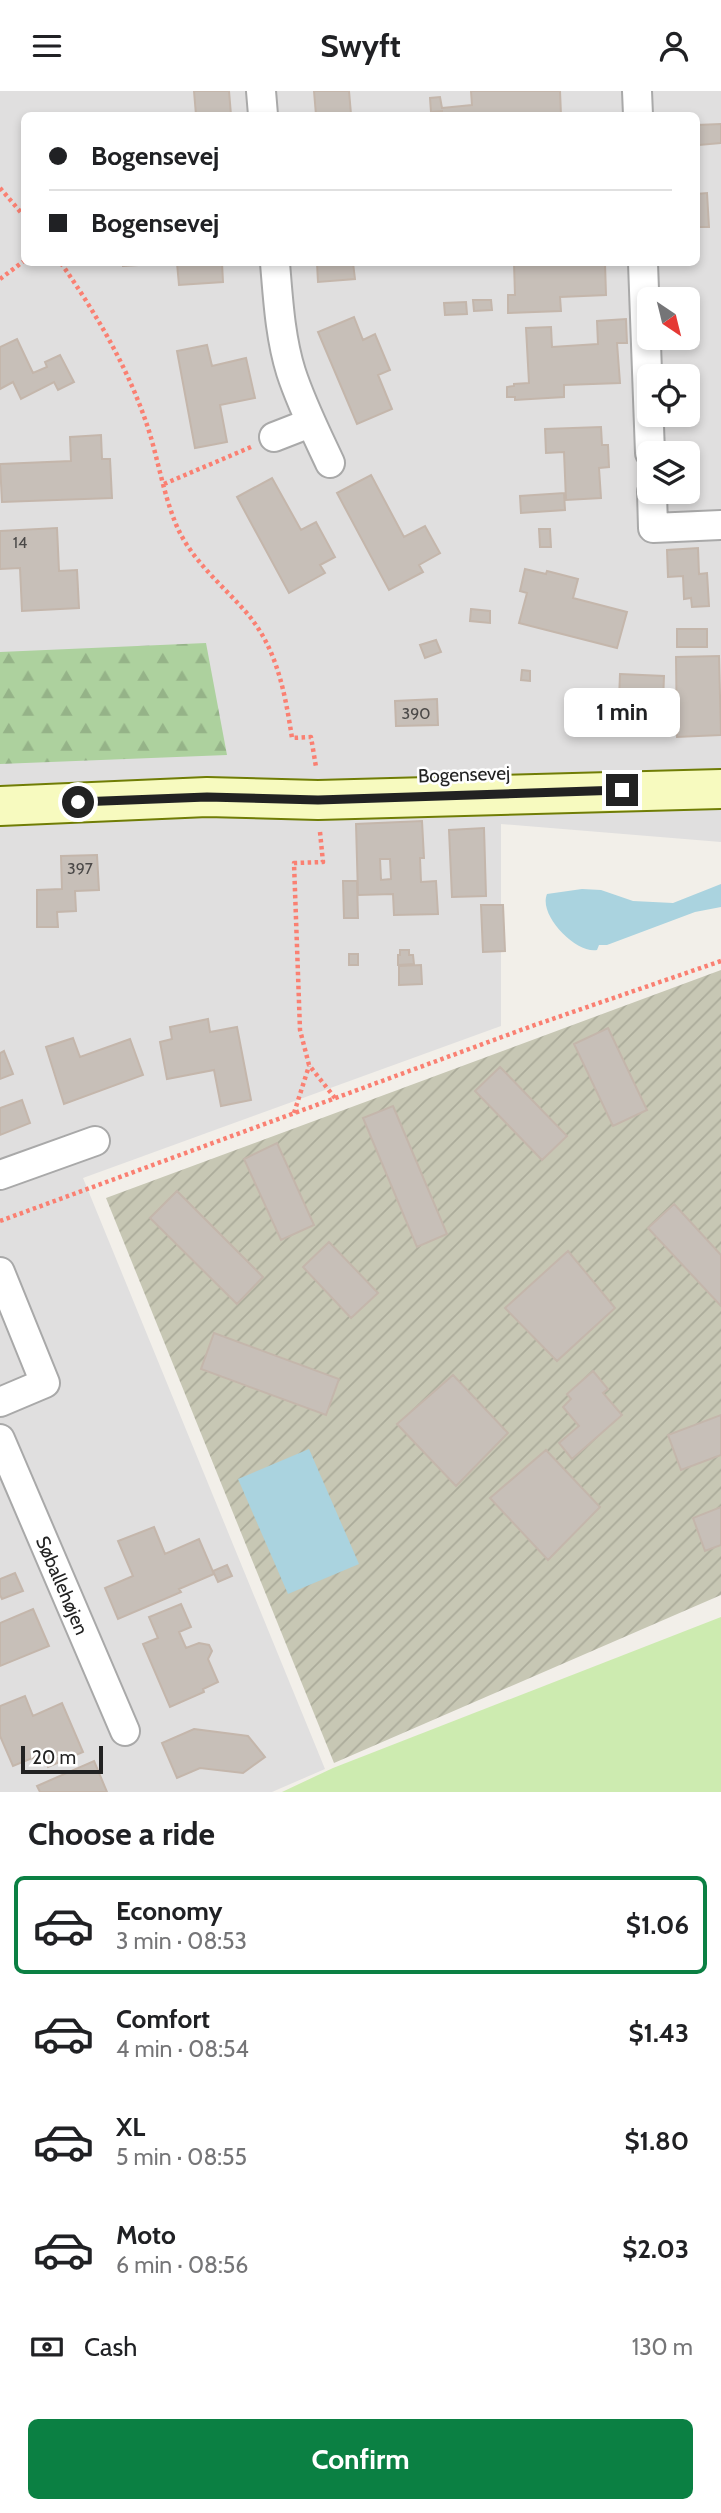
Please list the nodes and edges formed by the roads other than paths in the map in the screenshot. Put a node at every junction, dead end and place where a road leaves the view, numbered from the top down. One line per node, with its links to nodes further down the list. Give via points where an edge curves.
1 (261, 91): 3 (street)
2 (637, 91): 4 (street)
3 (263, 112)
4 (638, 112)
5 (275, 266): 7 (street, via 290,370)
6 (643, 266): 9 (street)
7 (310, 423): 8 (street); 10 (street)
8 (274, 437)
9 (650, 441)
10 (331, 463)
11 (652, 504): 12 (street, via 653,528)
12 (721, 525)
13 (721, 763): 15 (main road, Bogensevej, via 316,778)
14 (721, 789): 15 (main road, Bogensevej, via 318,800)
15 (207, 797): 16 (main road, Bogensevej)
16 (0, 806)
17 (95, 1142): 18 (street)
18 (0, 1175)
19 (0, 1272): 20 (street, via 45,1383)
20 (0, 1402)
21 (0, 1439): 22 (street, Søballehøjen)
22 (125, 1731)

